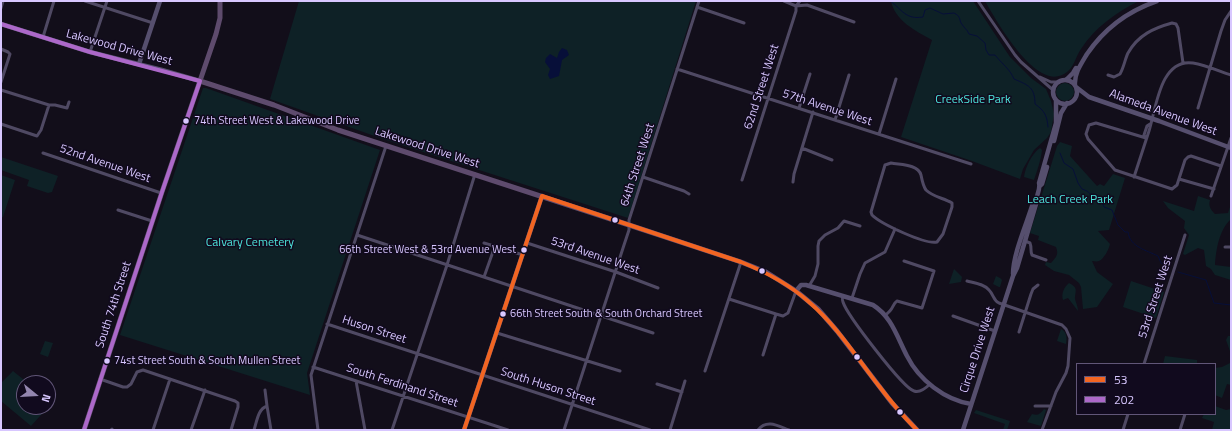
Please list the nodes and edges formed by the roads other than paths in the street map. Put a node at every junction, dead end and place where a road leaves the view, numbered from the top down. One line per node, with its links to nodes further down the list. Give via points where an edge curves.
1 (3, 1): 16 (street)
2 (54, 1): 22 (street)
3 (85, 1): 14 (street)
4 (107, 1): 14 (street)
5 (160, 1): 18 (main road)
6 (220, 1): 36 (main road, South 74th Street, via 218,27)
7 (699, 1): 15 (street, 64th Street West)
8 (784, 1): 13 (street)
9 (800, 1): 13 (street, 62nd Street West)
10 (978, 1): 33 (street, via 1015,55)
11 (1150, 1): 35 (main road, via 1125,13 1102,31)
12 (1157, 1): 39 (main road, via 1127,15 1104,33 1081,64)
13 (796, 6): 19 (street, via 807,5); 43 (street, 62nd Street West)
14 (105, 7): 18 (street); 24 (street)
15 (697, 7): 20 (street); 28 (street, 64th Street West)
16 (1, 8)
17 (1231, 11): 27 (street, via 1225,20)
18 (152, 22): 26 (main road)
19 (854, 22)
20 (744, 23)
21 (1, 24): 22 (main road, Lakewood Drive West)
22 (42, 37): 24 (main road, Lakewood Drive West)
23 (1, 50): 37 (street, via 9,53)
24 (90, 52): 26 (main road, Lakewood Drive West)
25 (1183, 63): 27 (street); 30 (street, via 1178,28 1172,23 1144,35 1131,48 1120,74); 52 (street, via 1165,77)
26 (139, 64): 36 (main road, Lakewood Drive West)
27 (1210, 68): 31 (street); 50 (street)
28 (678, 69): 43 (street, 57th Avenue West); 66 (street, 64th Street West)
29 (810, 74): 49 (street)
30 (1108, 75)
31 (1231, 75)
32 (849, 76): 53 (street)
33 (1038, 77): 38 (street); 41 (street)
34 (896, 79): 55 (street)
35 (1066, 80): 38 (main road); 39 (main road)
36 (200, 81): 58 (main road, Lakewood Drive West); 73 (main road, South 74th Street)
37 (1, 82)
38 (1058, 82): 41 (main road)
39 (1075, 86): 42 (main road, Alameda Avenue West); 44 (main road)
40 (1, 90): 48 (street)
41 (1053, 90): 45 (main road)
42 (1088, 97): 44 (main road, Alameda Avenue West); 52 (main road, Alameda Avenue West)
43 (768, 98): 49 (street, 57th Avenue West); 69 (street, 62nd Street West)
44 (1075, 98): 47 (main road)
45 (1056, 100): 47 (main road); 71 (main road, Cirque Drive West, via 1056,122)
46 (69, 102): 48 (street, via 67,108)
47 (1066, 104): 71 (main road, Cirque Drive West, via 1061,113)
48 (49, 105): 54 (street, via 37,136)
49 (799, 108): 51 (street, 57th Avenue West)
50 (1198, 108)
51 (813, 112): 53 (street, 57th Avenue West); 59 (street)
52 (1152, 118): 56 (street, via 1144,135); 60 (main road, Alameda Avenue West)
53 (835, 120): 55 (street, 57th Avenue West)
54 (1, 124)
55 (879, 134): 63 (street, 57th Avenue West)
56 (1146, 138): 67 (street); 67 (street, via 1096,123 1088,124 1086,134 1089,141 1115,170)
57 (1231, 138): 60 (street)
58 (386, 146): 65 (main road, Lakewood Drive West); 82 (street)
59 (802, 148): 62 (street); 70 (street)
60 (1230, 148): 64 (street)
61 (43, 153): 73 (street, 52nd Avenue West)
62 (832, 160)
63 (971, 164)
64 (1221, 166): 68 (street, via 1191,156 1187,158); 72 (street)
65 (475, 174): 75 (main road, Lakewood Drive West); 94 (street)
66 (643, 177): 74 (street, via 684,190); 79 (street, 64th Street West)
67 (1134, 177): 68 (street, via 1172,189 1176,187)
68 (1179, 179): 72 (street)
69 (742, 180)
70 (793, 182)
71 (1040, 186): 84 (main road, Cirque Drive West)
72 (1214, 189): 76 (street)
73 (161, 193): 78 (main road, South 74th Street)
74 (689, 194)
75 (542, 196): 79 (main road, Lakewood Drive West); 85 (main road)
76 (1211, 196)
77 (118, 210): 78 (street)
78 (152, 221): 125 (main road, South 74th Street)
79 (629, 225): 93 (main road, Lakewood Drive West); 95 (street, 64th Street West)
80 (860, 226): 99 (street, via 844,221 821,239 815,276)
81 (895, 229): 81 (street, via 928,242 937,242 943,234 952,203 926,190 916,168 891,163 884,167 872,216); 104 (street, via 884,252 864,264)
82 (357, 235): 94 (street); 112 (street)
83 (1185, 235): 120 (street, 53rd Street West)
84 (1023, 241): 91 (street, via 1030,243 1032,256); 106 (main road, Cirque Drive West, via 1017,268)
85 (527, 242): 90 (main road); 95 (street, 53rd Avenue West)
86 (484, 243): 87 (street)
87 (495, 246): 90 (street); 96 (street)
88 (1225, 247): 89 (street)
89 (1231, 247)
90 (523, 255): 100 (main road)
91 (1046, 260)
92 (904, 261): 109 (street, via 934,271 922,308 897,301)
93 (741, 262): 102 (main road, Lakewood Drive West, via 766,272); 105 (street)
94 (447, 265): 96 (street); 117 (street)
95 (616, 272): 101 (street, 53rd Avenue West); 111 (street, 64th Street West)
96 (484, 277): 100 (street)
97 (967, 281): 106 (street, via 989,289 997,302)
98 (1038, 285): 107 (street, via 1032,291)
99 (809, 286): 102 (main road, via 802,285); 103 (main road)
100 (512, 287): 111 (street); 115 (main road)
101 (658, 288)
102 (796, 291): 108 (street, via 788,314); 159 (main road, Lakewood Drive West, via 829,321 892,403)
103 (843, 296): 104 (main road); 130 (street, via 842,301 851,316 905,386 917,391)
104 (852, 298): 109 (main road, via 872,305)
105 (729, 299): 108 (street); 123 (street)
106 (1003, 305): 107 (street); 113 (main road, Cirque Drive West)
107 (1025, 313): 114 (street); 139 (street, via 1062,325 1067,331 1070,345 1067,369)
108 (776, 314): 118 (street)
109 (885, 315): 130 (main road, via 908,359)
110 (953, 316): 113 (street)
111 (602, 317): 116 (street); 119 (street, 64th Street West)
112 (326, 324): 117 (street, Huson Street); 121 (street)
113 (995, 331): 135 (main road, Cirque Drive West)
114 (1019, 332)
115 (497, 333): 119 (street); 124 (main road)
116 (653, 333)
117 (416, 354): 124 (street, South Huson Street); 134 (street)
118 (763, 355)
119 (586, 361): 122 (street); 136 (street, 64th Street West)
120 (1144, 363)
121 (313, 367): 127 (street, South Ferdinand Street); 149 (street, via 311,378)
122 (620, 371)
123 (705, 371)
124 (483, 375): 136 (street, South Huson Street); 142 (main road)
125 (100, 379): 126 (street, via 127,387 137,372 143,370); 143 (main road, South 74th Street)
126 (170, 379): 131 (street); 144 (street)
127 (356, 381): 134 (street, South Ferdinand Street); 150 (street)
128 (685, 381): 133 (street)
129 (657, 384): 133 (street)
130 (930, 384): 135 (main road, via 952,398)
131 (205, 390): 145 (street); 146 (street, via 238,403)
132 (265, 390): 137 (street)
133 (682, 392): 156 (street)
134 (402, 396): 142 (street, South Ferdinand Street); 151 (street)
135 (971, 404): 160 (main road, Cirque Drive West)
136 (572, 405): 154 (street, 64th Street West); 155 (street, South Huson Street)
137 (268, 406): 147 (street, via 260,410); 148 (street)
138 (1035, 406): 139 (street)
139 (1051, 406): 161 (street)
140 (1128, 415): 162 (street)
141 (1185, 415): 163 (street)
142 (469, 417): 152 (main road); 153 (street, South Ferdinand Street)
143 (84, 430)
144 (153, 430)
145 (192, 430)
146 (231, 430)
147 (254, 430)
148 (271, 430)
149 (318, 430)
150 (365, 430)
151 (392, 430)
152 (464, 430)
153 (508, 430)
154 (564, 430)
155 (650, 430)
156 (670, 430)
157 (758, 430): 158 (street, via 768,424)
158 (789, 430)
159 (917, 430)
160 (963, 430)
161 (1042, 430)
162 (1123, 430)
163 (1180, 430)

